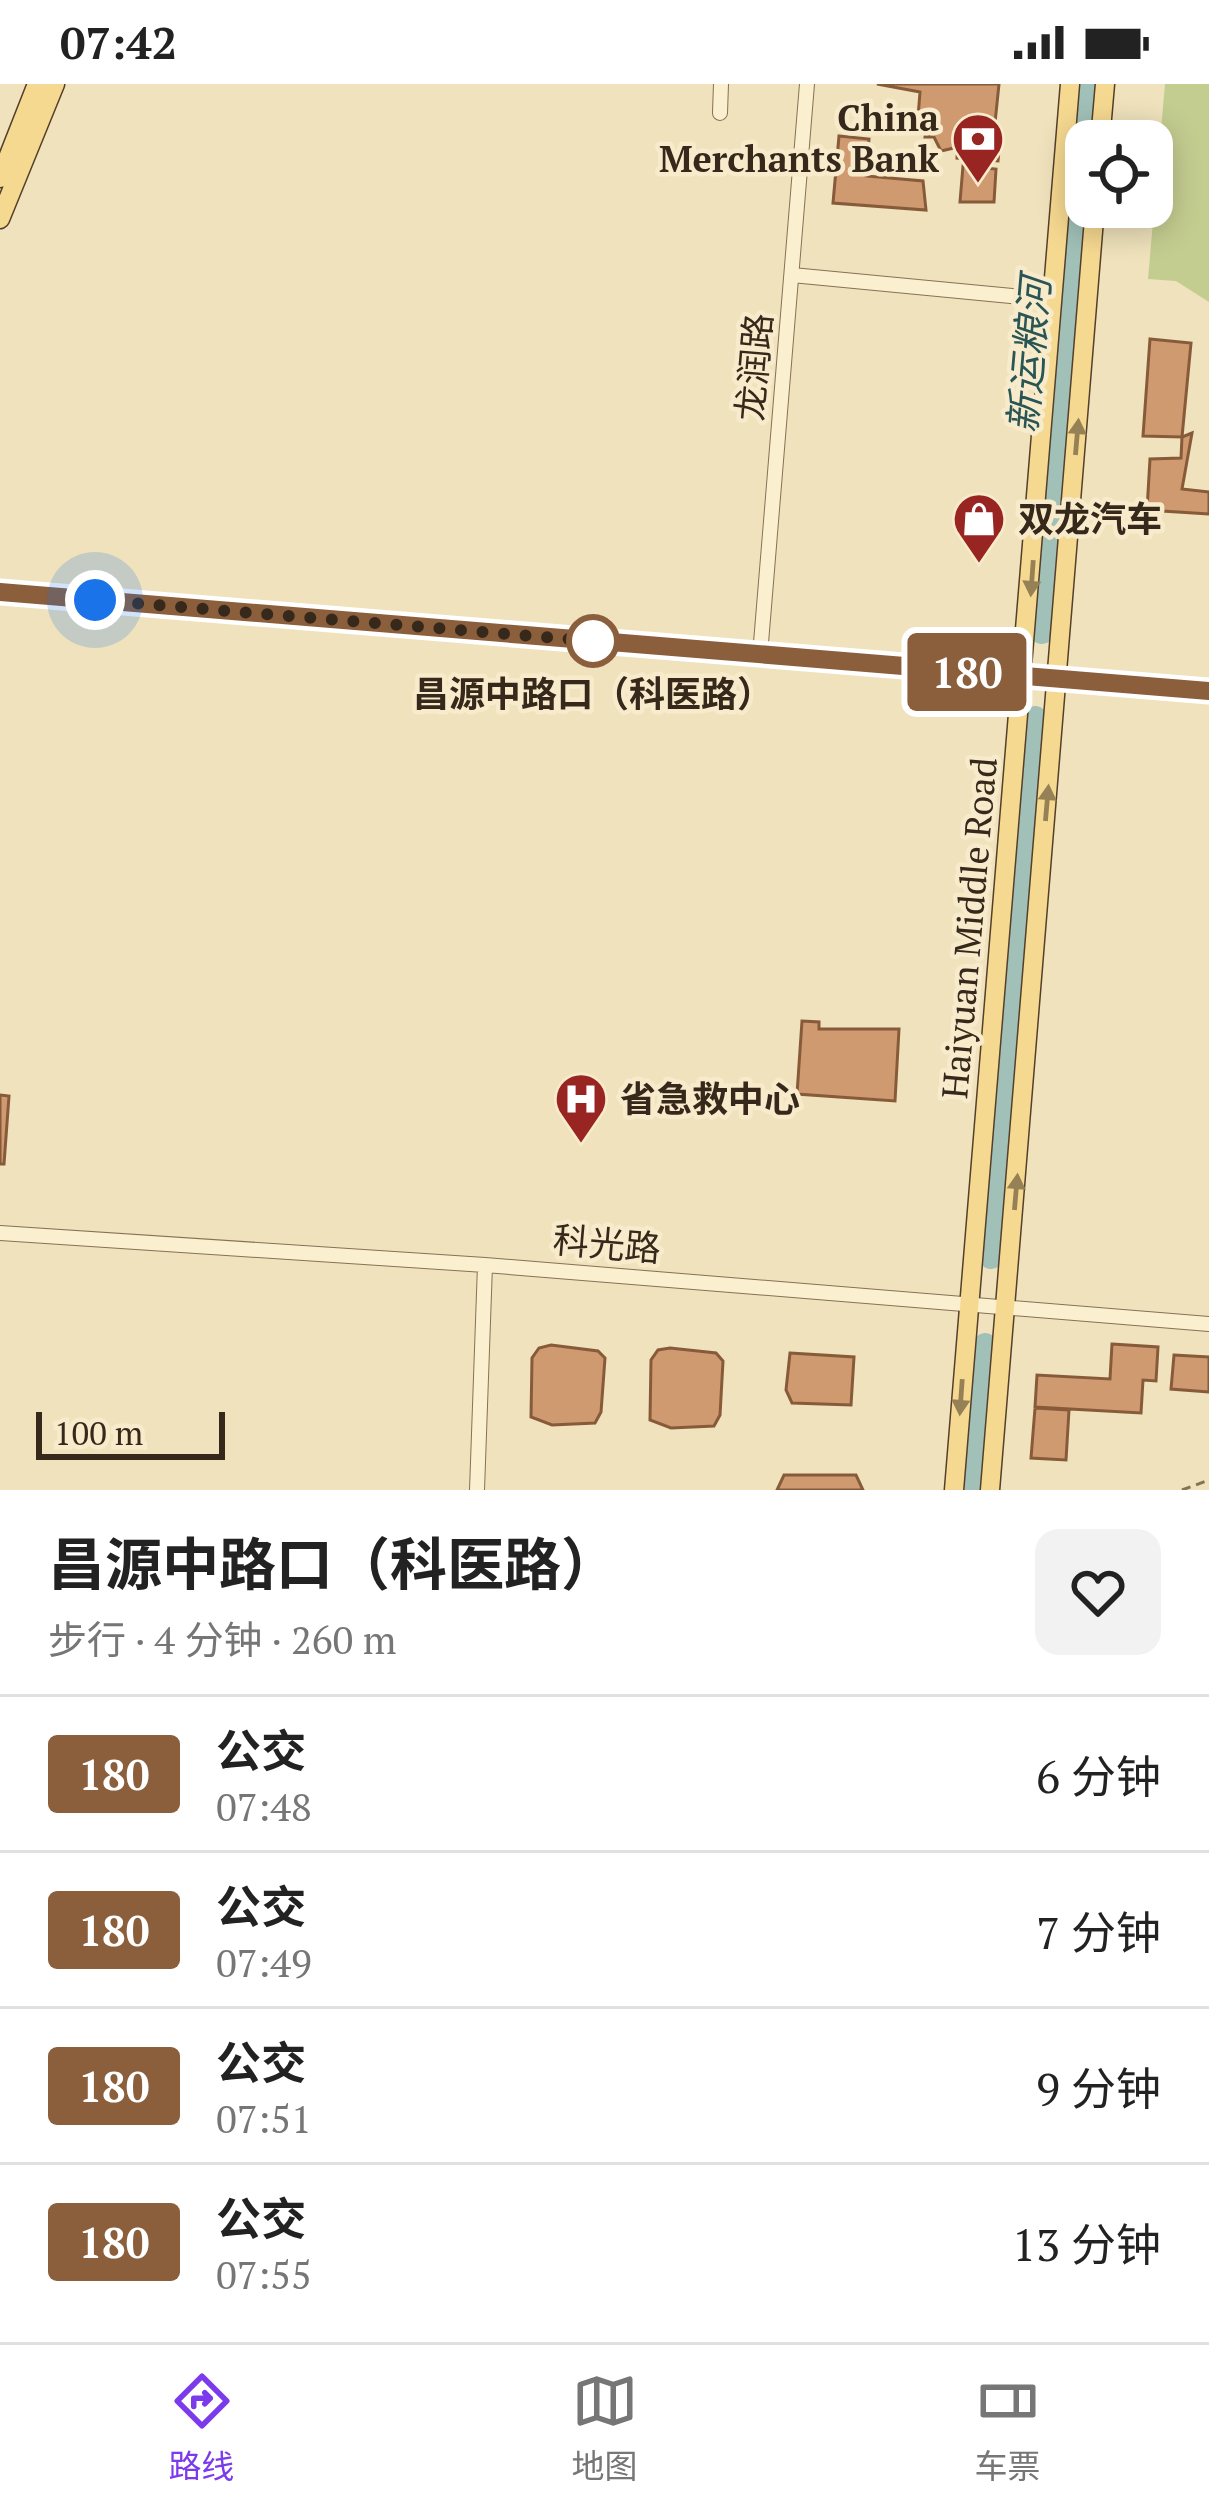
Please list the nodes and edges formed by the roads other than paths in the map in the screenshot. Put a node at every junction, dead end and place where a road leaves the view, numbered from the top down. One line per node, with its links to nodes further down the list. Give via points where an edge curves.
1 (37, 84): 9 (main road)
2 (55, 84): 10 (main road)
3 (721, 84): 7 (street)
4 (805, 84): 12 (street, 龙润路)
5 (1070, 84): 13 (main road, Haiyuan Middle Road)
6 (1105, 84): 8 (main road)
7 (720, 113)
8 (1102, 120)
9 (0, 178)
10 (1, 212)
11 (1093, 228): 17 (main road, Haiyuan Middle Road, one-way to 11)
12 (792, 275): 13 (street); 15 (street, 龙润路)
13 (1053, 300): 16 (main road, Haiyuan Middle Road, one-way to 16)
14 (0, 592): 15 (street)
15 (760, 655): 16 (street)
16 (1025, 676): 17 (street); 21 (main road, Haiyuan Middle Road)
17 (1057, 679): 18 (street); 22 (main road, Haiyuan Middle Road, one-way to 17)
18 (1209, 692)
19 (0, 1233): 20 (street, 科光路)
20 (485, 1264): 21 (street, 科光路); 24 (street)
21 (968, 1304): 22 (street, 科光路); 25 (main road, Haiyuan Middle Road, one-way to 25)
22 (1006, 1309): 23 (street, 科光路); 26 (main road, Haiyuan Middle Road)
23 (1209, 1324)
24 (477, 1490)
25 (954, 1490)
26 (990, 1490)

